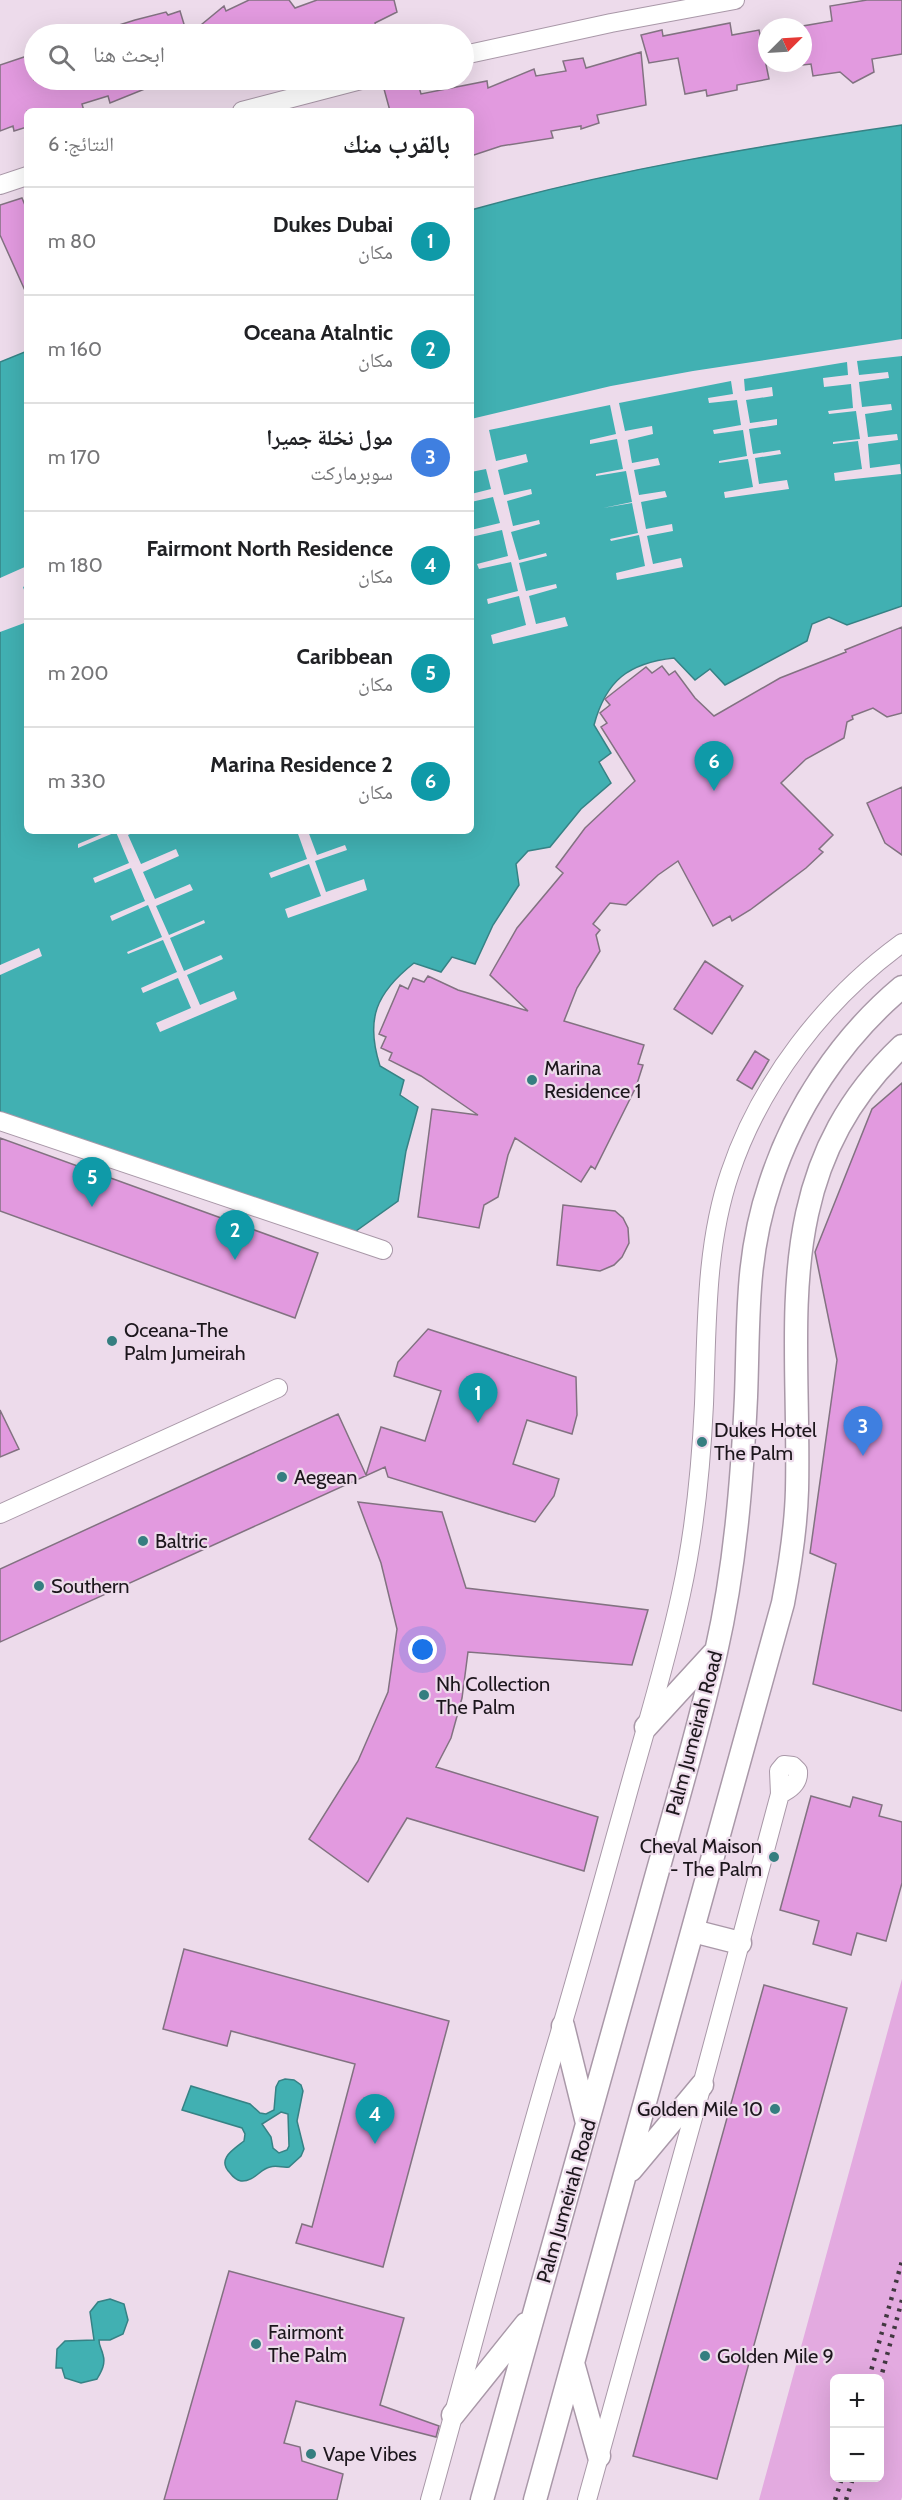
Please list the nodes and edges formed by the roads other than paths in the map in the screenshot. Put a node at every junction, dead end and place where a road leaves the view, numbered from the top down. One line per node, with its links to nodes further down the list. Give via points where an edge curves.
1 (735, 0): 2 (street)
2 (474, 53)
3 (323, 90): 4 (street)
4 (254, 108)
5 (24, 177): 6 (street)
6 (0, 185)
7 (902, 943): 15 (street, via 845,992 804,1038 754,1117 729,1174 713,1248 702,1443 693,1525 672,1635)
8 (902, 987): 14 (main road, Palm Jumeirah Road, via 851,1039 813,1091 783,1149 762,1211 749,1274 738,1503)
9 (902, 1046): 17 (main road, via 861,1091 841,1123 825,1157 804,1226 795,1298 797,1492 790,1567 775,1640)
10 (0, 1121): 11 (street)
11 (382, 1250)
12 (278, 1388): 13 (street)
13 (0, 1514)
14 (717, 1651): 15 (main road); 21 (main road, Palm Jumeirah Road)
15 (646, 1727): 19 (street)
16 (780, 1794): 18 (street)
17 (693, 1931): 18 (main road); 22 (main road)
18 (740, 1943): 20 (street)
19 (563, 2026): 21 (main road); 25 (street)
20 (702, 2085): 22 (main road); 26 (street)
21 (588, 2124): 23 (main road, Palm Jumeirah Road)
22 (626, 2175): 24 (main road)
23 (533, 2316): 25 (main road); 28 (main road, Palm Jumeirah Road)
24 (573, 2362): 26 (main road); 29 (main road)
25 (453, 2415): 27 (street)
26 (599, 2456): 30 (street)
27 (430, 2500)
28 (482, 2500)
29 (535, 2500)
30 (587, 2500)

